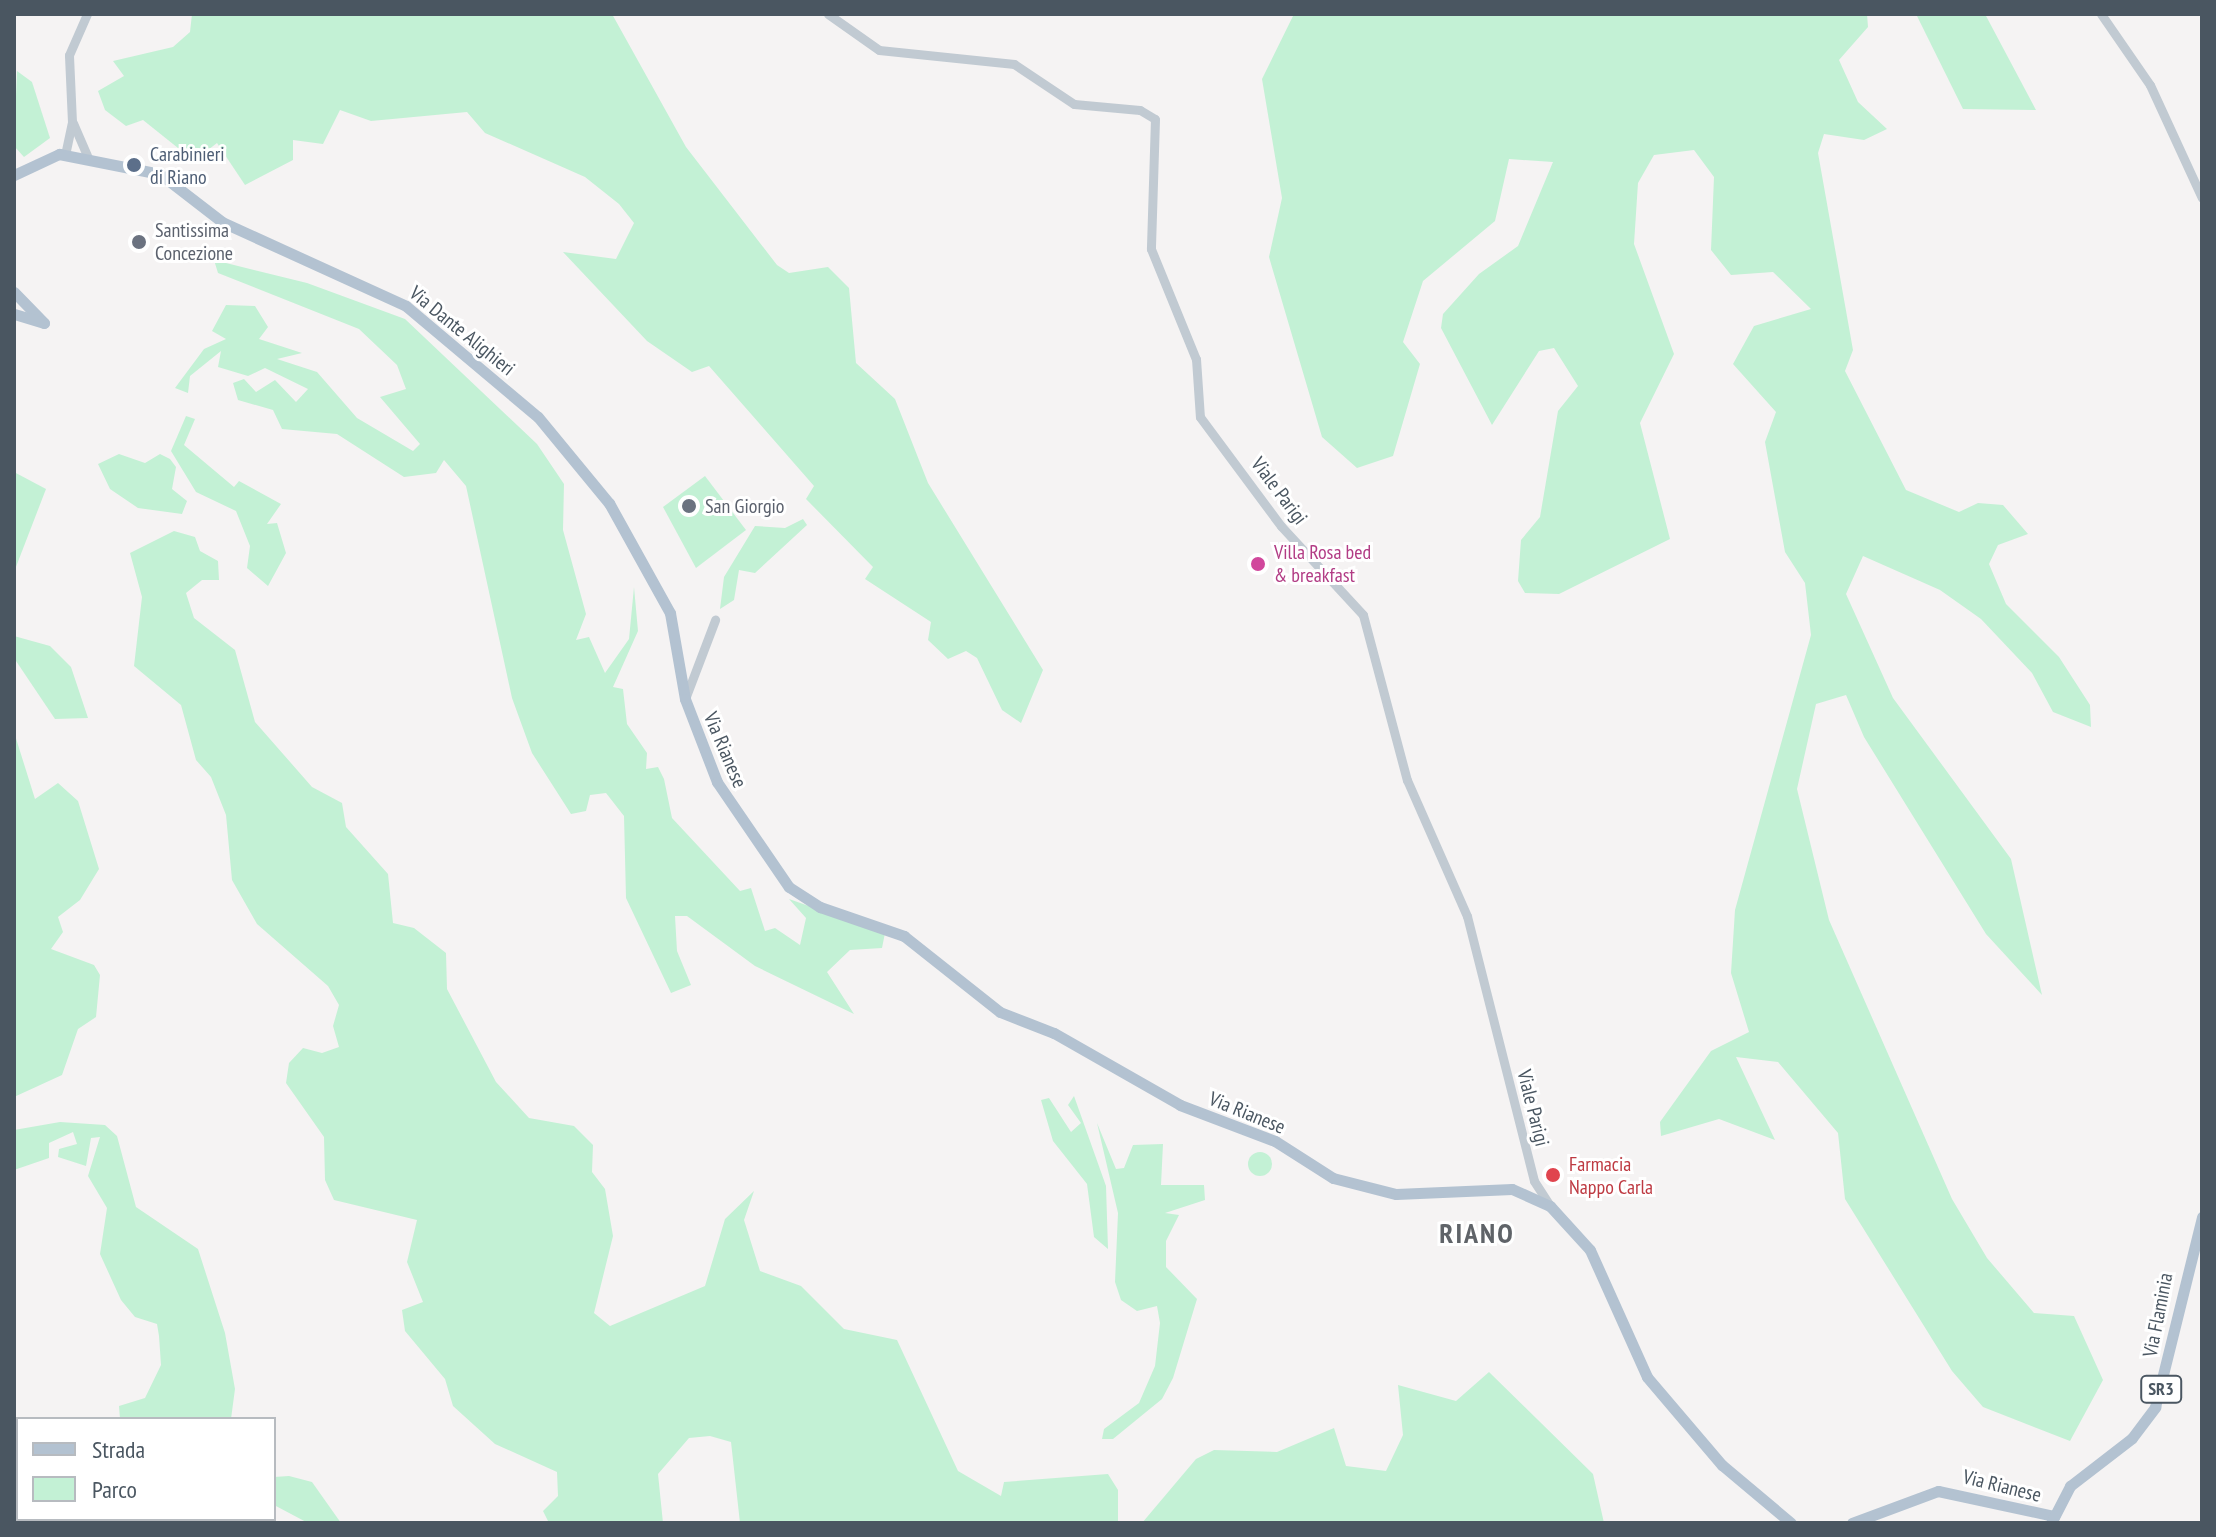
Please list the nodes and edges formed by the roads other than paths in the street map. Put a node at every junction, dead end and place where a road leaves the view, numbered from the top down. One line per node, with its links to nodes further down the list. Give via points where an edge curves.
1 (87, 14): 4 (street, via 69,55)
2 (828, 14): 13 (street, Viale Parigi, via 879,50 1011,63 1077,106 1140,110 1155,119 1151,249 1196,359 1200,417 1284,530 1363,615 1406,776 1464,909 1524,1150)
3 (2101, 14): 8 (street, via 2150,85)
4 (72, 122): 5 (street); 6 (street)
5 (65, 155): 6 (main road, Via Dante Alighieri); 7 (main road)
6 (89, 160): 12 (main road, Via Dante Alighieri, via 167,177 222,222 400,303 533,412 605,497 659,588 676,633)
7 (14, 175)
8 (2202, 198)
9 (14, 292): 10 (main road, via 44,323)
10 (14, 314)
11 (715, 620): 12 (street)
12 (685, 699): 13 (main road, Via Rianese, via 732,809 767,864 806,900 910,939 1000,1012 1056,1034 1180,1105 1275,1141 1333,1178 1389,1194 1512,1189)
13 (1550, 1206): 16 (main road, Via Rianese, via 1590,1250 1647,1377 1722,1465)
14 (2202, 1217): 15 (main road, Via Flaminia / SR3, via 2153,1411 2128,1441 2070,1486)
15 (2052, 1520): 17 (main road, Via Rianese, via 1938,1491)
16 (1791, 1523)
17 (1852, 1523)

